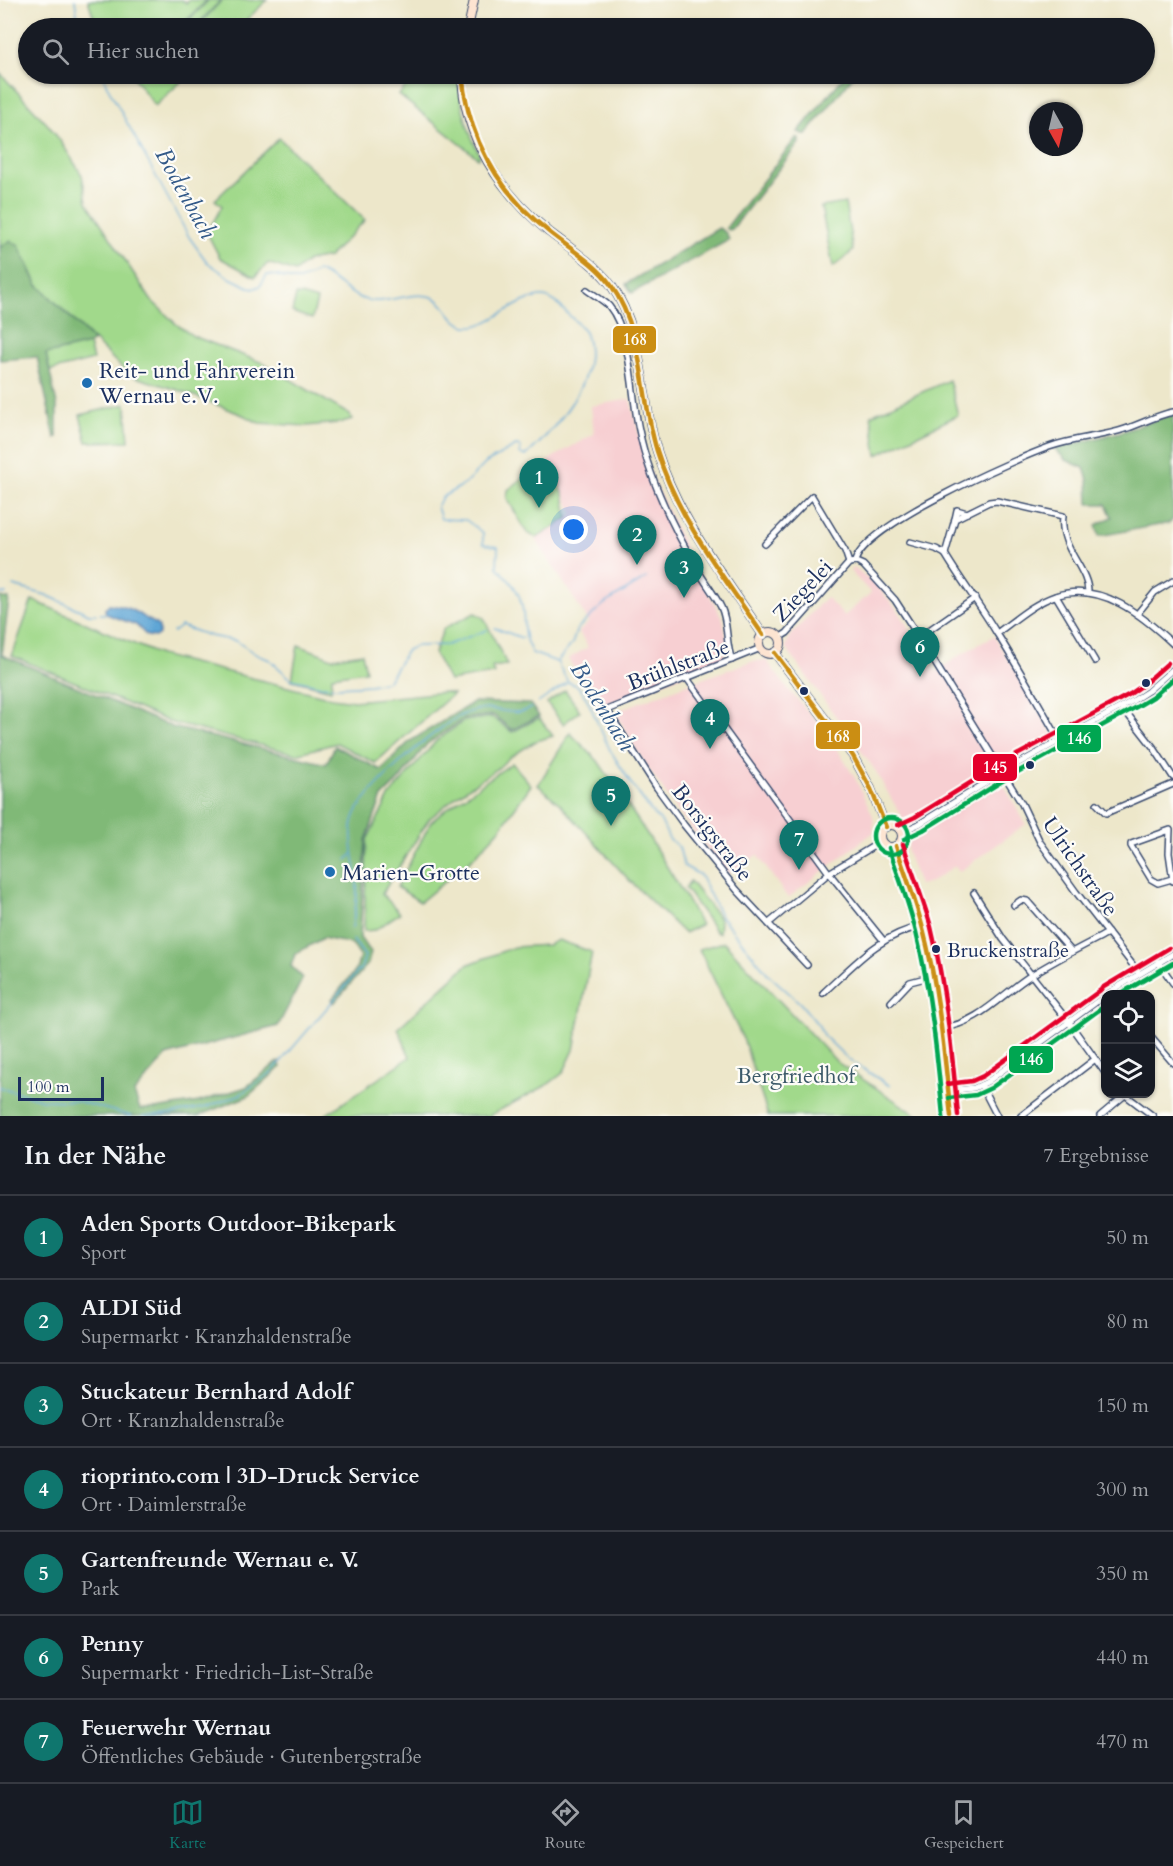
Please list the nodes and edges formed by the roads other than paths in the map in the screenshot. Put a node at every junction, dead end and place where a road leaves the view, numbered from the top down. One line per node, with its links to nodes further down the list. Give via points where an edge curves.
1 (474, 0): 2 (main road)
2 (470, 18)
3 (463, 84): 16 (main road, via 468,119 495,172 525,209 595,269 620,300 632,330 657,449 674,496)
4 (587, 290): 22 (street, via 609,307 617,320 648,463 673,523 721,607)
5 (1173, 412): 9 (street, Ziegelei, via 1123,429 1050,446 974,480 879,532)
6 (910, 542): 8 (street)
7 (765, 544): 9 (street, via 812,496)
8 (945, 554): 11 (street, via 955,519 989,502 1063,516 1066,541 1088,583); 13 (street)
9 (852, 563): 17 (street, Ulrichstraße, via 863,565 886,588); 18 (street, Ziegelei)
10 (1173, 581): 14 (street, via 1155,592)
11 (1088, 593): 12 (street); 14 (street, via 1101,595)
12 (1056, 596): 15 (street); 23 (street)
13 (975, 598): 15 (street); 17 (street)
14 (1137, 614): 19 (street)
15 (997, 633): 28 (street)
16 (763, 635): 18 (main road, via 771,633); 20 (main road)
17 (919, 637): 29 (street, Ulrichstraße)
18 (779, 638): 21 (main road)
19 (1173, 644)
20 (761, 648): 21 (main road, via 767,654); 22 (street, Brühlstraße)
21 (775, 652): 33 (main road, via 853,756)
22 (732, 660): 25 (street, Brühlstraße)
23 (1095, 662)
24 (1173, 669): 26 (street)
25 (686, 677): 27 (street, Brühlstraße); 37 (street)
26 (1122, 707): 28 (street); 30 (street)
27 (607, 710): 41 (street, Borsigstraße, via 685,826)
28 (1060, 741): 29 (street)
29 (1002, 772): 34 (street); 43 (street, Ulrichstraße, via 1040,842)
30 (1173, 777)
31 (1173, 784): 32 (street, via 1106,813)
32 (1097, 804)
33 (886, 827): 34 (main road, via 896,827); 35 (main road, via 881,833)
34 (901, 832): 36 (main road, via 902,839)
35 (882, 841): 36 (main road, via 889,847); 37 (street)
36 (896, 846): 42 (main road)
37 (829, 873): 41 (street); 44 (street)
38 (1173, 880): 38 (street, via 1170,830 1133,842 1131,846 1154,882)
39 (974, 892): 50 (street, via 1003,939)
40 (1014, 905): 45 (street, via 1027,901)
41 (769, 923): 48 (street, Borsigstraße)
42 (922, 926): 44 (street); 51 (main road)
43 (1108, 933): 45 (street); 49 (street, Ulrichstraße)
44 (883, 940): 55 (street)
45 (1072, 952): 50 (street)
46 (1173, 954): 47 (street)
47 (1158, 962): 49 (street); 52 (street)
48 (807, 965)
49 (1139, 973): 53 (street)
50 (1032, 975): 58 (street); 59 (street, via 975,1017)
51 (933, 976): 57 (street, via 910,982); 59 (main road)
52 (1173, 983)
53 (1116, 988): 54 (street)
54 (1113, 990)
55 (823, 993)
56 (1101, 998): 58 (street)
57 (891, 1002)
58 (1068, 1021): 61 (street); 64 (street)
59 (942, 1028): 65 (main road)
60 (1155, 1042): 62 (street)
61 (1094, 1060): 63 (street); 70 (street)
62 (1173, 1063)
63 (1101, 1068)
64 (981, 1085): 65 (street); 69 (street)
65 (948, 1091): 68 (main road)
66 (1120, 1098): 71 (street)
67 (1130, 1098): 72 (street)
68 (951, 1116)
69 (997, 1116)
70 (1021, 1116)
71 (1100, 1116)
72 (1154, 1116)

